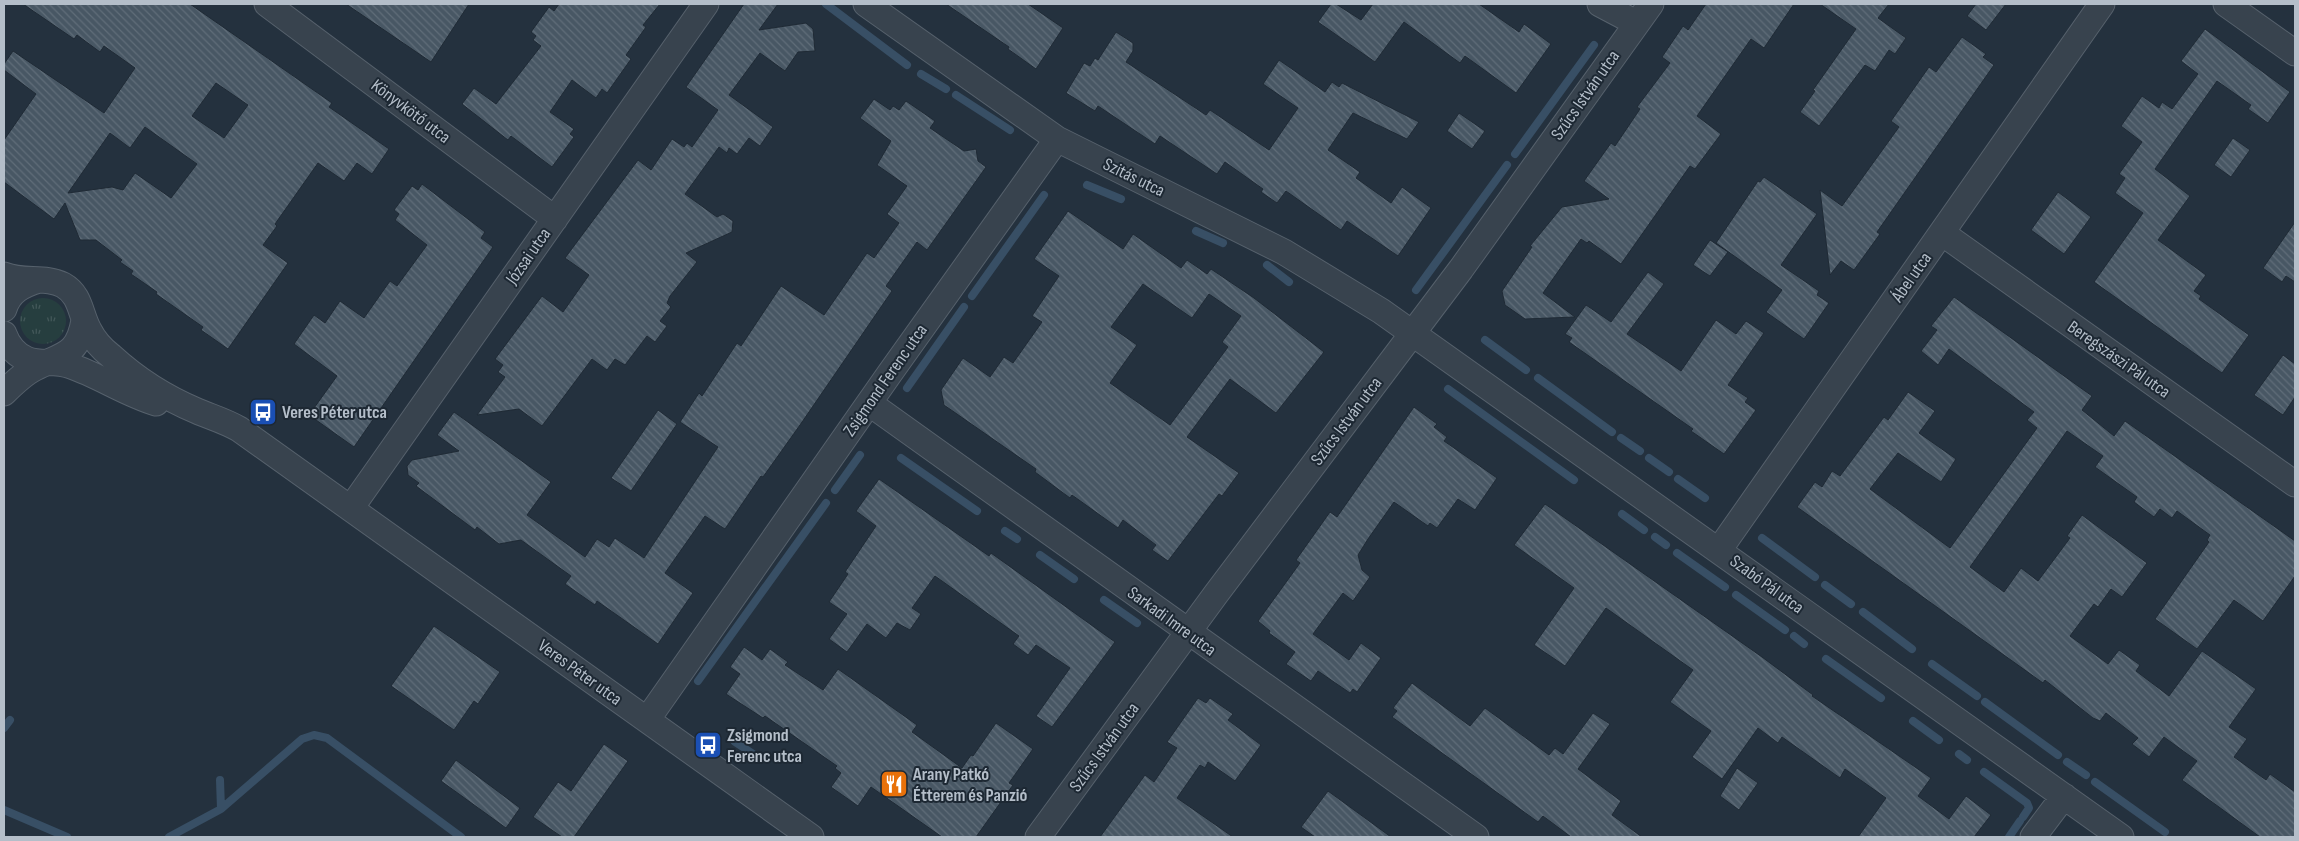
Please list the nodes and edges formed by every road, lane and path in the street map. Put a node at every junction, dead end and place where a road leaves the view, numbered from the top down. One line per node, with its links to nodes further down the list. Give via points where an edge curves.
1 (267, 4): 10 (street, Könyvkötő utca)
2 (706, 4): 10 (street, Józsai utca)
3 (866, 4): 9 (street, Szitás utca)
4 (1600, 4): 7 (street)
5 (2102, 4): 11 (street, Ábel utca)
6 (2226, 4): 8 (street)
7 (1643, 13): 16 (street, Szűcs István utca)
8 (2295, 53)
9 (1057, 139): 16 (street, Szitás utca, via 1284,252); 20 (street, Zsigmond Ferenc utca)
10 (555, 219): 23 (street, Józsai utca)
11 (1942, 233): 22 (street, Beregszászi Pál utca); 24 (street, Ábel utca)
12 (4, 275): 13 (street, Veres Péter utca)
13 (39, 280): 14 (street, via 14,291); 15 (street, Veres Péter utca, via 64,286 75,295)
14 (4, 309)
15 (84, 320): 18 (street, via 77,345); 21 (street, Veres Péter utca, via 102,348 134,376)
16 (1413, 332): 24 (street, Szabó Pál utca); 25 (street, Szűcs István utca)
17 (4, 334): 18 (street, Veres Péter utca, via 16,353 28,360)
18 (55, 361): 19 (street, via 23,375); 21 (street, Veres Péter utca, via 83,370 148,401)
19 (4, 393)
20 (868, 403): 25 (street, Sarkadi Imre utca); 26 (street, Zsigmond Ferenc utca)
21 (197, 411): 23 (street, Veres Péter utca, via 239,429)
22 (2295, 484)
23 (351, 508): 26 (street, Veres Péter utca)
24 (1719, 550): 27 (street, Szabó Pál utca)
25 (1188, 632): 29 (street, Szűcs István utca); 30 (street, Sarkadi Imre utca)
26 (647, 720): 28 (street, Veres Péter utca)
27 (2064, 796): 31 (street); 32 (street, Szabó Pál utca)
28 (811, 837)
29 (1038, 837)
30 (1476, 837)
31 (2033, 837)
32 (2120, 837)

